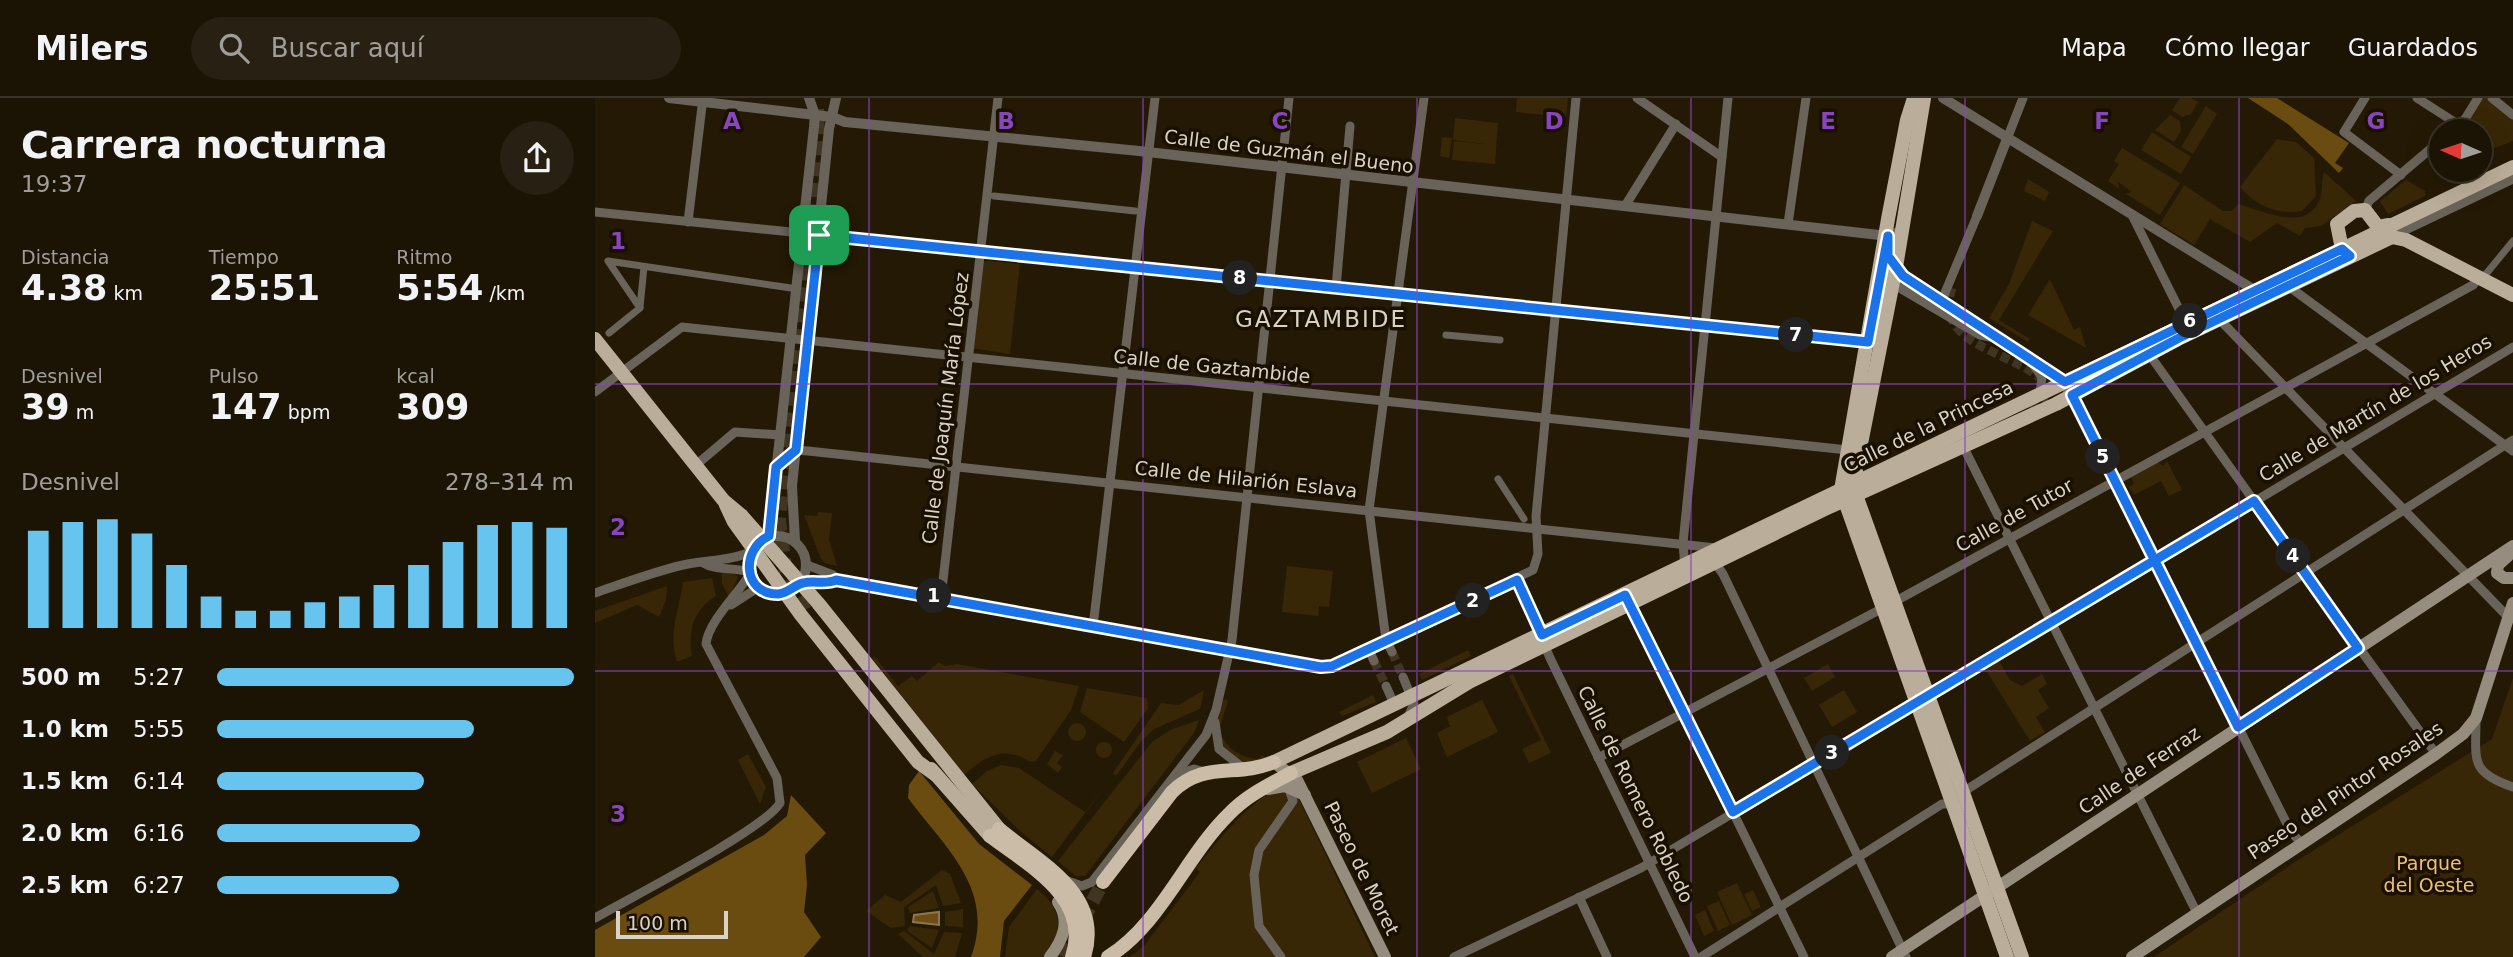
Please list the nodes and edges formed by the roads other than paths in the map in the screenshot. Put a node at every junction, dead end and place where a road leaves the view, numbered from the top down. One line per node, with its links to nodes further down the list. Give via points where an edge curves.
1 (669, 98): 18 (street, Calle de Guzmán el Bueno)
2 (809, 98): 20 (street)
3 (836, 98): 22 (street)
4 (998, 98): 27 (street, Calle de Joaquín María López)
5 (1155, 98): 30 (street)
6 (1289, 98): 33 (street)
7 (1424, 98): 37 (street)
8 (1576, 98): 39 (street)
9 (1637, 98): 25 (street)
10 (1728, 98): 31 (street)
11 (1806, 98): 48 (street)
12 (1943, 98): 28 (street)
13 (2023, 98): 28 (street)
14 (2365, 98): 35 (street, via 2344,132)
15 (2417, 98): 23 (street)
16 (2478, 98): 24 (street)
17 (2492, 98): 21 (street)
18 (703, 100): 20 (street, Calle de Guzmán el Bueno); 47 (street)
19 (1917, 101): 49 (main road); 53 (main road, via 1904,133)
20 (815, 115): 22 (street, Calle de Guzmán el Bueno); 51 (street)
21 (2513, 115)
22 (832, 117): 27 (street, Calle de Guzmán el Bueno); 52 (street)
23 (2444, 119)
24 (2462, 119)
25 (1676, 124): 31 (street); 40 (street)
26 (1350, 125): 34 (street)
27 (994, 137): 30 (street, Calle de Guzmán el Bueno); 55 (street, Calle de Joaquín María López)
28 (2007, 139): 44 (street); 46 (street)
29 (2429, 150): 35 (street)
30 (1149, 152): 33 (street, Calle de Guzmán el Bueno); 59 (street)
31 (1722, 157): 45 (street)
32 (2513, 167): 50 (main road, Calle de la Princesa)
33 (1282, 169): 34 (street, Calle de Guzmán el Bueno); 61 (street)
34 (1348, 175): 37 (street, Calle de Guzmán el Bueno); 65 (street)
35 (2401, 175): 41 (street, via 2366,204)
36 (2513, 178): 50 (street, Calle de la Princesa)
37 (1412, 184): 39 (street, Calle de Guzmán el Bueno); 68 (street)
38 (994, 196): 42 (street)
39 (1566, 200): 40 (street, Calle de Guzmán el Bueno); 72 (street)
40 (1625, 206): 45 (street, Calle de Guzmán el Bueno)
41 (2365, 210): 50 (main road, via 2378,227); 56 (main road, via 2354,211 2337,224)
42 (1135, 211)
43 (595, 212): 47 (street)
44 (2131, 214): 67 (street); 74 (street)
45 (1716, 216): 48 (street, Calle de Guzmán el Bueno); 75 (street)
46 (1977, 216): 66 (street); 70 (street)
47 (688, 222): 51 (street)
48 (1788, 224): 53 (street, Calle de Guzmán el Bueno)
49 (1899, 226): 53 (street); 57 (main road)
50 (2393, 231): 56 (main road, Calle de la Princesa); 60 (main road)
51 (802, 233): 52 (street); 78 (street)
52 (819, 235): 55 (street); 81 (street)
53 (1888, 236): 57 (street); 83 (main road)
54 (2513, 242): 60 (street)
55 (981, 251): 59 (street); 87 (street, Calle de Joaquín María López)
56 (2346, 253): 63 (main road, Calle de la Princesa); 67 (main road, Calle de la Princesa)
57 (1892, 261): 62 (main road); 70 (street, via 1903,276)
58 (644, 267): 64 (street); 71 (street); 71 (street, via 608,261)
59 (1136, 267): 61 (street); 90 (street)
60 (2479, 277): 69 (main road); 84 (street, Calle de Tutor, via 2473,285)
61 (1269, 281): 65 (street); 93 (street)
62 (1899, 285): 79 (street, via 1980,335); 116 (main road)
63 (2288, 286): 73 (main road, Calle de la Princesa); 84 (street)
64 (791, 288)
65 (1336, 288): 68 (street)
66 (1952, 288)
67 (2256, 291): 73 (main road, Calle de la Princesa)
68 (1398, 294): 72 (street); 98 (street)
69 (2513, 295)
70 (1942, 300): 79 (street)
71 (640, 308): 76 (street)
72 (1556, 310): 75 (street); 100 (street)
73 (2214, 316): 74 (main road, Calle de la Princesa); 86 (main road, Calle de la Princesa); 92 (street)
74 (2186, 323): 91 (main road, Calle de la Princesa)
75 (1705, 325): 83 (street); 102 (street)
76 (609, 333)
77 (1446, 335): 82 (street)
78 (791, 338): 81 (street, Calle de Gaztambide); 89 (street, Calle de Gaztambide, via 682,327); 103 (street)
79 (1995, 338): 88 (street)
80 (595, 339): 89 (main road)
81 (807, 340): 87 (street, Calle de Gaztambide); 107 (street)
82 (1500, 340)
83 (1868, 342): 108 (main road)
84 (2368, 342): 92 (street, Calle de Tutor); 96 (street)
85 (2513, 347): 96 (street, Calle de Martín de los Heros)
86 (2149, 354): 97 (main road, Calle de la Princesa); 101 (street)
87 (969, 358): 90 (street, Calle de Gaztambide); 112 (street, Calle de Joaquín María López)
88 (2028, 358): 91 (street); 95 (street, via 2042,377)
89 (621, 372): 94 (street, Calle de Gaztambide); 110 (main road)
90 (1123, 374): 93 (street, Calle de Gaztambide); 115 (street)
91 (2065, 382): 95 (main road, Calle de la Princesa); 97 (street)
92 (2285, 387): 101 (street, Calle de Tutor); 105 (street)
93 (1258, 388): 98 (street, Calle de Gaztambide); 117 (street)
94 (595, 392)
95 (2040, 393): 116 (main road, Calle de la Princesa)
96 (2436, 393): 104 (street); 105 (street, Calle de Martín de los Heros)
97 (2072, 395): 106 (main road, Calle de la Princesa); 114 (street)
98 (1383, 402): 100 (street, Calle de Gaztambide); 119 (street)
99 (2030, 408): 109 (street, Calle de la Princesa, via 1950,447)
100 (1546, 417): 102 (street, Calle de Gaztambide); 122 (street)
101 (2204, 432): 114 (street, Calle de Tutor); 118 (street)
102 (1694, 433): 108 (street, Calle de Gaztambide); 125 (street)
103 (780, 435): 110 (street, via 735,432); 111 (street)
104 (2510, 445): 120 (street)
105 (2344, 447): 118 (street, Calle de Martín de los Heros); 120 (street)
106 (1964, 448): 109 (main road, Calle de la Princesa); 123 (street)
107 (796, 450): 111 (street); 112 (street, Calle de Hilarión Eslava); 124 (street)
108 (1848, 450): 116 (main road)
109 (1939, 457): 116 (main road, Calle de la Princesa)
110 (696, 466): 126 (main road, via 724,501 731,518)
111 (776, 467): 126 (street)
112 (957, 467): 115 (street, Calle de Hilarión Eslava); 143 (street, Calle de Joaquín María López)
113 (1498, 479): 121 (street)
114 (2114, 481): 123 (street, Calle de Tutor); 129 (street)
115 (1110, 483): 117 (street, Calle de Hilarión Eslava); 150 (street)
116 (1849, 492): 128 (main road, Calle de la Princesa); 146 (main road)
117 (1246, 497): 119 (street, Calle de Hilarión Eslava); 156 (street)
118 (2254, 501): 129 (street, Calle de Martín de los Heros); 134 (street)
119 (1369, 510): 122 (street, Calle de Hilarión Eslava); 151 (street)
120 (2405, 510): 134 (street); 135 (street)
121 (1524, 519)
122 (1537, 527): 125 (street, Calle de Hilarión Eslava); 138 (street, via 1537,564)
123 (2008, 538): 146 (street, Calle de Tutor); 149 (street)
124 (795, 541): 126 (street, via 783,536); 131 (street, via 804,551)
125 (1683, 543): 128 (street, Calle de Hilarión Eslava); 132 (street)
126 (759, 544): 130 (street, via 735,559); 133 (street); 139 (main road); 142 (main road)
127 (2513, 549): 135 (main road, Calle de Ferraz); 136 (main road, via 2497,569 2500,576)
128 (1716, 556): 132 (main road, Calle de la Princesa); 159 (street)
129 (2155, 562): 149 (street, Calle de Martín de los Heros); 153 (street)
130 (703, 563): 133 (street); 141 (street)
131 (807, 565): 137 (street); 139 (street)
132 (1686, 570): 144 (main road, Calle de la Princesa)
133 (750, 573): 140 (street); 147 (street)
134 (2305, 573): 153 (street); 155 (street)
135 (2470, 574): 148 (street); 155 (main road, Calle de Ferraz)
136 (2513, 578)
137 (836, 580): 139 (street); 143 (street)
138 (1517, 580): 151 (street); 152 (street, Calle de Romero Robledo)
139 (800, 583): 142 (street); 185 (main road)
140 (759, 587): 142 (street); 147 (street)
141 (595, 593)
142 (785, 593): 177 (main road, via 918,762)
143 (941, 598): 150 (street)
144 (1628, 599): 152 (main road, Calle de la Princesa); 167 (street)
145 (2513, 603): 148 (main road, Paseo del Pintor Rosales)
146 (1888, 604): 159 (street, Calle de Tutor); 163 (main road)
147 (729, 605): 195 (street, via 709,629 706,644 777,778 781,795 771,814)
148 (2509, 618): 168 (main road, Paseo del Pintor Rosales)
149 (2050, 622): 163 (street, Calle de Martín de los Heros); 165 (street)
150 (1093, 627): 156 (street)
151 (1386, 640): 154 (street); 157 (street)
152 (1545, 640): 162 (main road, Calle de la Princesa); 170 (main road, Calle de la Princesa); 172 (street, Calle de Romero Robledo)
153 (2196, 643): 165 (street); 169 (street)
154 (1368, 648): 156 (street, via 1321,667); 158 (street)
155 (2358, 648): 169 (main road, Calle de Ferraz); 171 (street)
156 (1229, 652): 166 (street)
157 (1392, 652)
158 (1374, 661)
159 (1768, 668): 167 (street, Calle de Tutor); 174 (street)
160 (1403, 677): 162 (street)
161 (1385, 686): 164 (street)
162 (1412, 697): 164 (main road, Calle de la Princesa); 170 (street, Calle de la Princesa, via 1412,713)
163 (1922, 698): 174 (street, Calle de Martín de los Heros); 181 (main road); 183 (main road)
164 (1395, 706): 173 (main road, Calle de la Princesa)
165 (2093, 708): 181 (street); 182 (street)
166 (1216, 710): 175 (street, via 1214,733 1219,749); 178 (street, via 1206,735)
167 (1684, 712): 172 (street, Calle de Tutor); 184 (street)
168 (2476, 718): 171 (main road, Paseo del Pintor Rosales); 180 (street, via 2480,770)
169 (2238, 727): 182 (main road, Calle de Ferraz); 186 (street, via 2291,832)
170 (1387, 732): 179 (main road, Calle de la Princesa)
171 (2436, 754): 186 (main road, Paseo del Pintor Rosales)
172 (1598, 758): 188 (street, Calle de Romero Robledo)
173 (1275, 762): 175 (highway, Calle de la Princesa); 179 (main road)
174 (1814, 763): 184 (street, Calle de Martín de los Heros); 187 (street)
175 (1248, 771): 176 (highway, Calle de la Princesa)
176 (1205, 772): 178 (street, via 1186,770); 190 (highway, via 1185,780 1172,792)
177 (936, 775): 185 (main road); 185 (main road, via 816,617)
178 (1174, 776): 189 (street, via 1093,882 1079,886)
179 (1290, 780): 196 (highway, via 1260,789 1228,814 1144,925); 201 (street, via 1293,801 1264,840 1254,875 1259,926); 202 (main road, Paseo de Moret, via 1305,795)
180 (2513, 787)
181 (1963, 792): 191 (main road)
182 (2137, 795): 191 (main road, Calle de Ferraz); 194 (street)
183 (1953, 804): 187 (street, via 1942,804); 191 (main road)
184 (1733, 812): 188 (street, Calle de Martín de los Heros); 193 (street)
185 (994, 832): 189 (highway); 198 (main road, via 1062,907 1064,932); 199 (highway, via 1063,894 1074,917)
186 (2302, 844): 194 (main road, Paseo del Pintor Rosales)
187 (1859, 857): 193 (street); 197 (street)
188 (1649, 863): 192 (street, Calle de Martín de los Heros); 205 (street, Calle de Romero Robledo)
189 (1065, 880): 200 (highway, via 1086,915)
190 (1103, 882)
191 (1991, 891): 197 (main road, Calle de Ferraz); 208 (main road); 209 (main road)
192 (1579, 897): 203 (street, Calle de Martín de los Heros); 204 (street)
193 (1780, 908): 206 (street); 207 (street)
194 (2197, 913): 210 (main road, Paseo del Pintor Rosales)
195 (595, 918)
196 (1112, 955)
197 (1900, 955)
198 (1050, 957)
199 (1072, 957)
200 (1084, 957)
201 (1281, 957)
202 (1385, 957)
203 (1454, 957)
204 (1607, 957)
205 (1695, 957)
206 (1701, 957)
207 (1804, 957)
208 (2007, 957)
209 (2022, 957)
210 (2132, 957)

